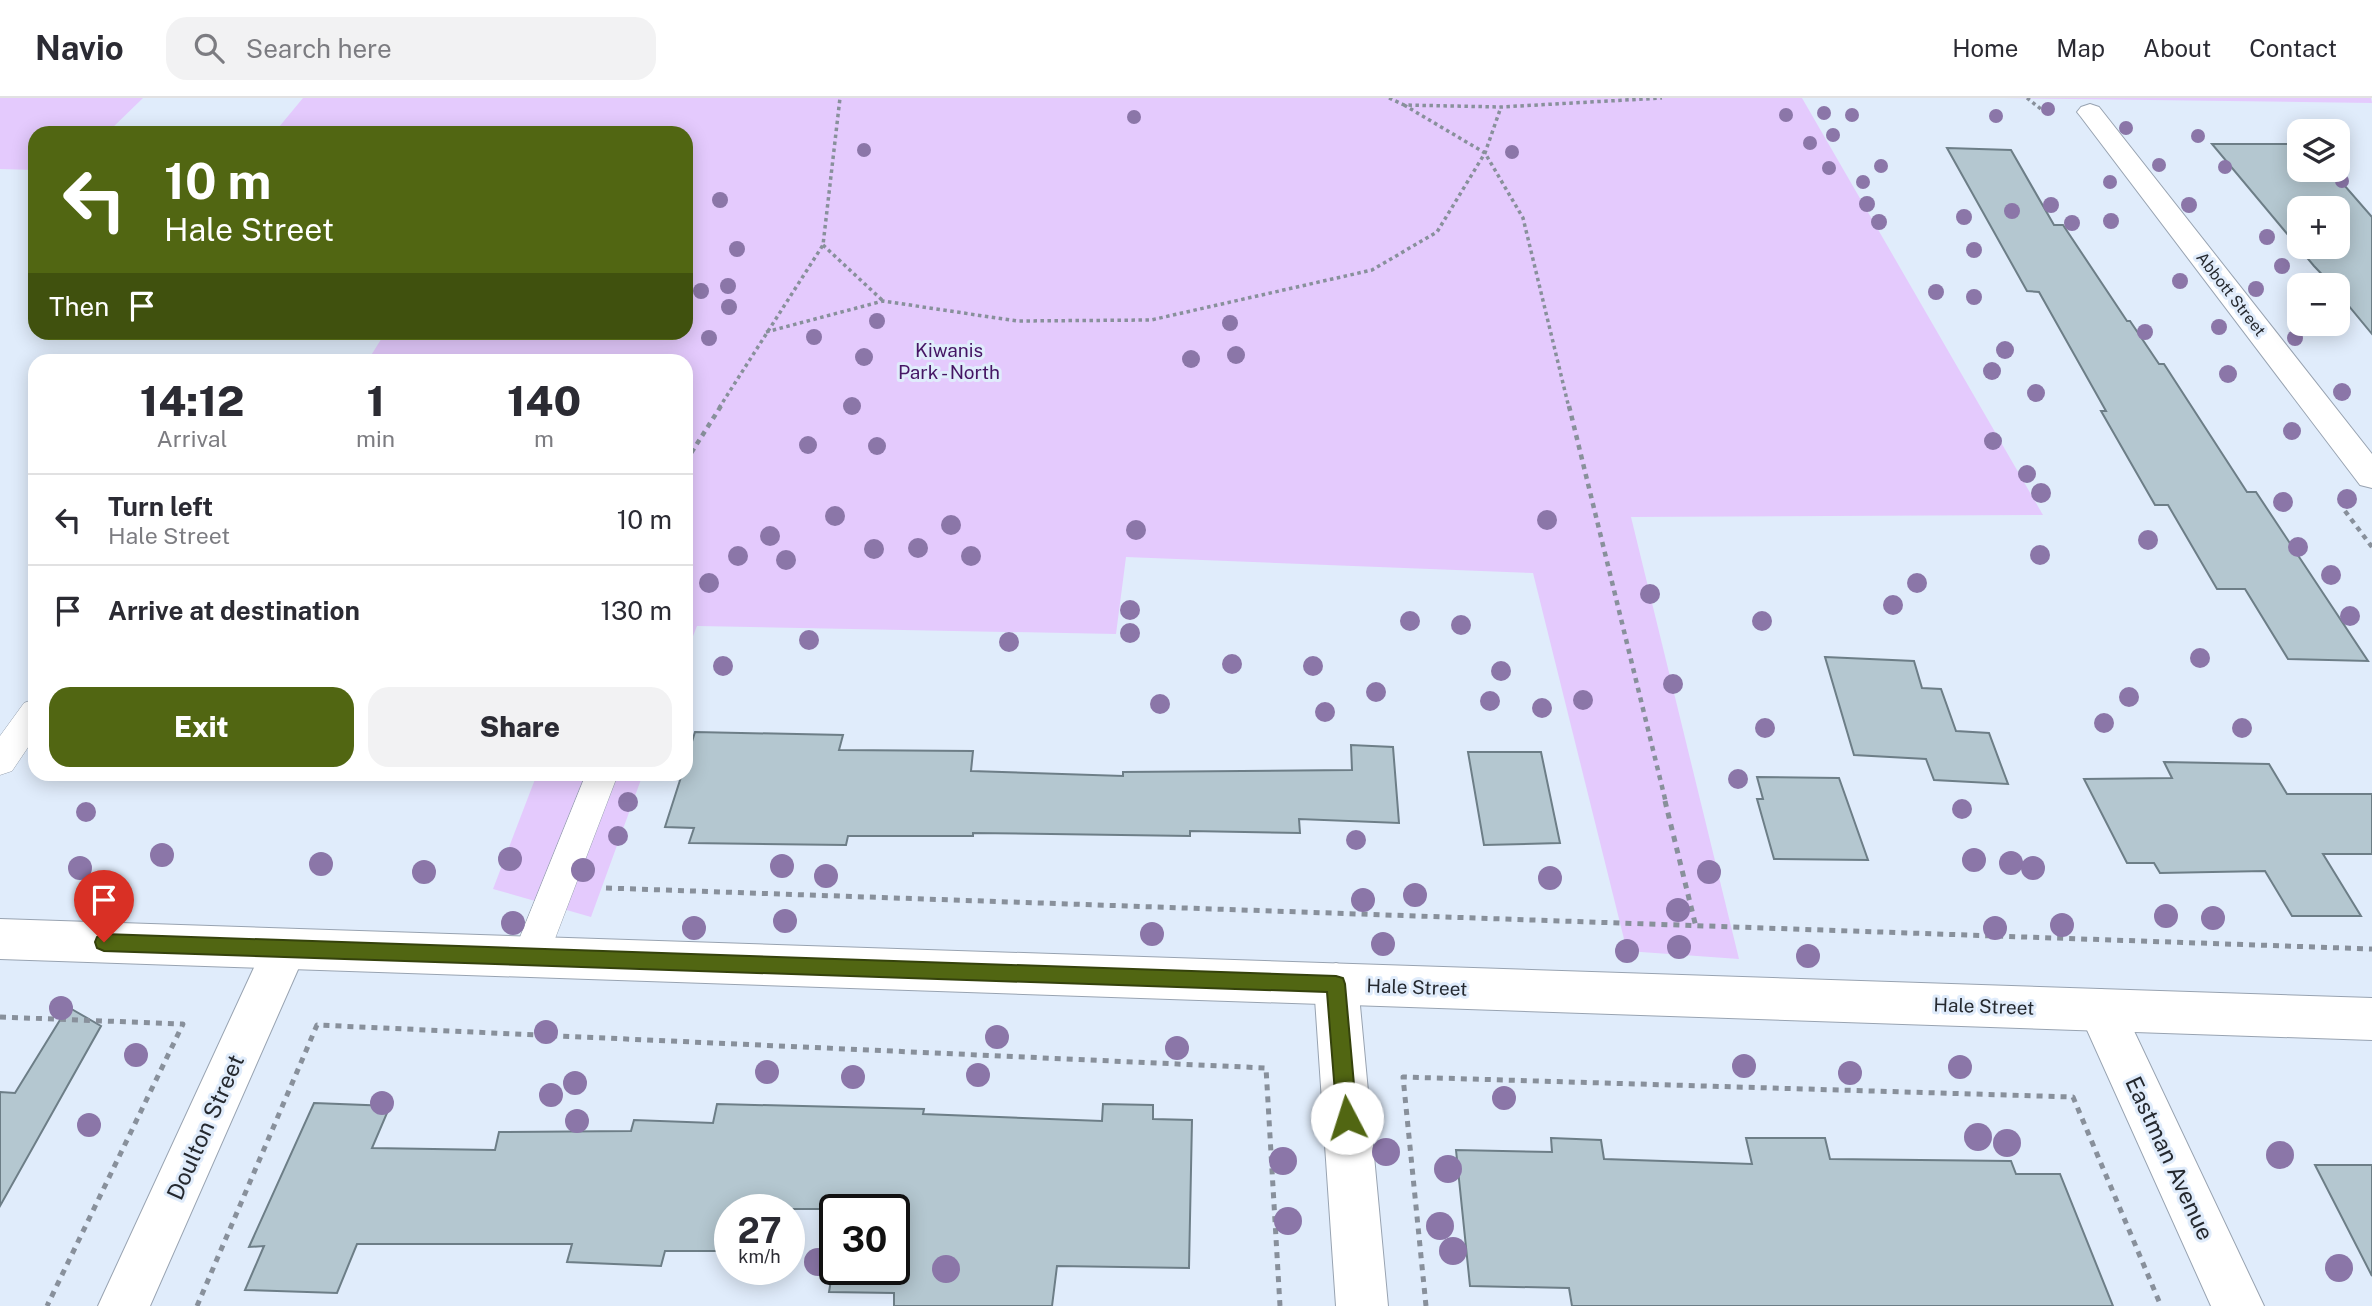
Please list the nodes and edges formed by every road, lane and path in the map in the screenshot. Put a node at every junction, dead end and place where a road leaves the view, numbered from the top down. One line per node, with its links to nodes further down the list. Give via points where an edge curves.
1 (840, 98): 10 (path)
2 (1389, 98): 5 (path)
3 (1662, 98): 6 (path)
4 (2027, 98): 8 (path)
5 (1404, 105): 6 (path); 9 (path)
6 (1501, 107): 9 (path)
7 (2090, 112): 14 (street, Abbott Street)
8 (2054, 118)
9 (1485, 153): 11 (path, via 1437,232 1372,270 1151,320 1017,321); 19 (path, via 1523,218)
10 (823, 245): 11 (path); 12 (path)
11 (883, 301): 12 (path)
12 (766, 332): 13 (path)
13 (693, 450)
14 (2372, 477)
15 (28, 722): 16 (lane)
16 (0, 762)
17 (599, 781): 18 (lane)
18 (557, 889): 19 (path); 23 (lane)
19 (1696, 927): 22 (path)
20 (0, 939): 21 (street, Hale Street)
21 (285, 948): 23 (street, Hale Street); 29 (street, Doulton Street)
22 (2372, 949)
23 (530, 957): 24 (street, Hale Street)
24 (1336, 984): 25 (street, Hale Street); 32 (street)
25 (2101, 1010): 27 (street, Hale Street); 35 (street, Eastman Avenue)
26 (0, 1017): 28 (path, via 183,1024)
27 (2372, 1019)
28 (47, 1306)
29 (124, 1306)
30 (197, 1306): 31 (path, via 317,1025 1266,1068)
31 (1280, 1306)
32 (1362, 1306)
33 (1426, 1306): 34 (path, via 1403,1077 2073,1097)
34 (2161, 1306)
35 (2238, 1306)

